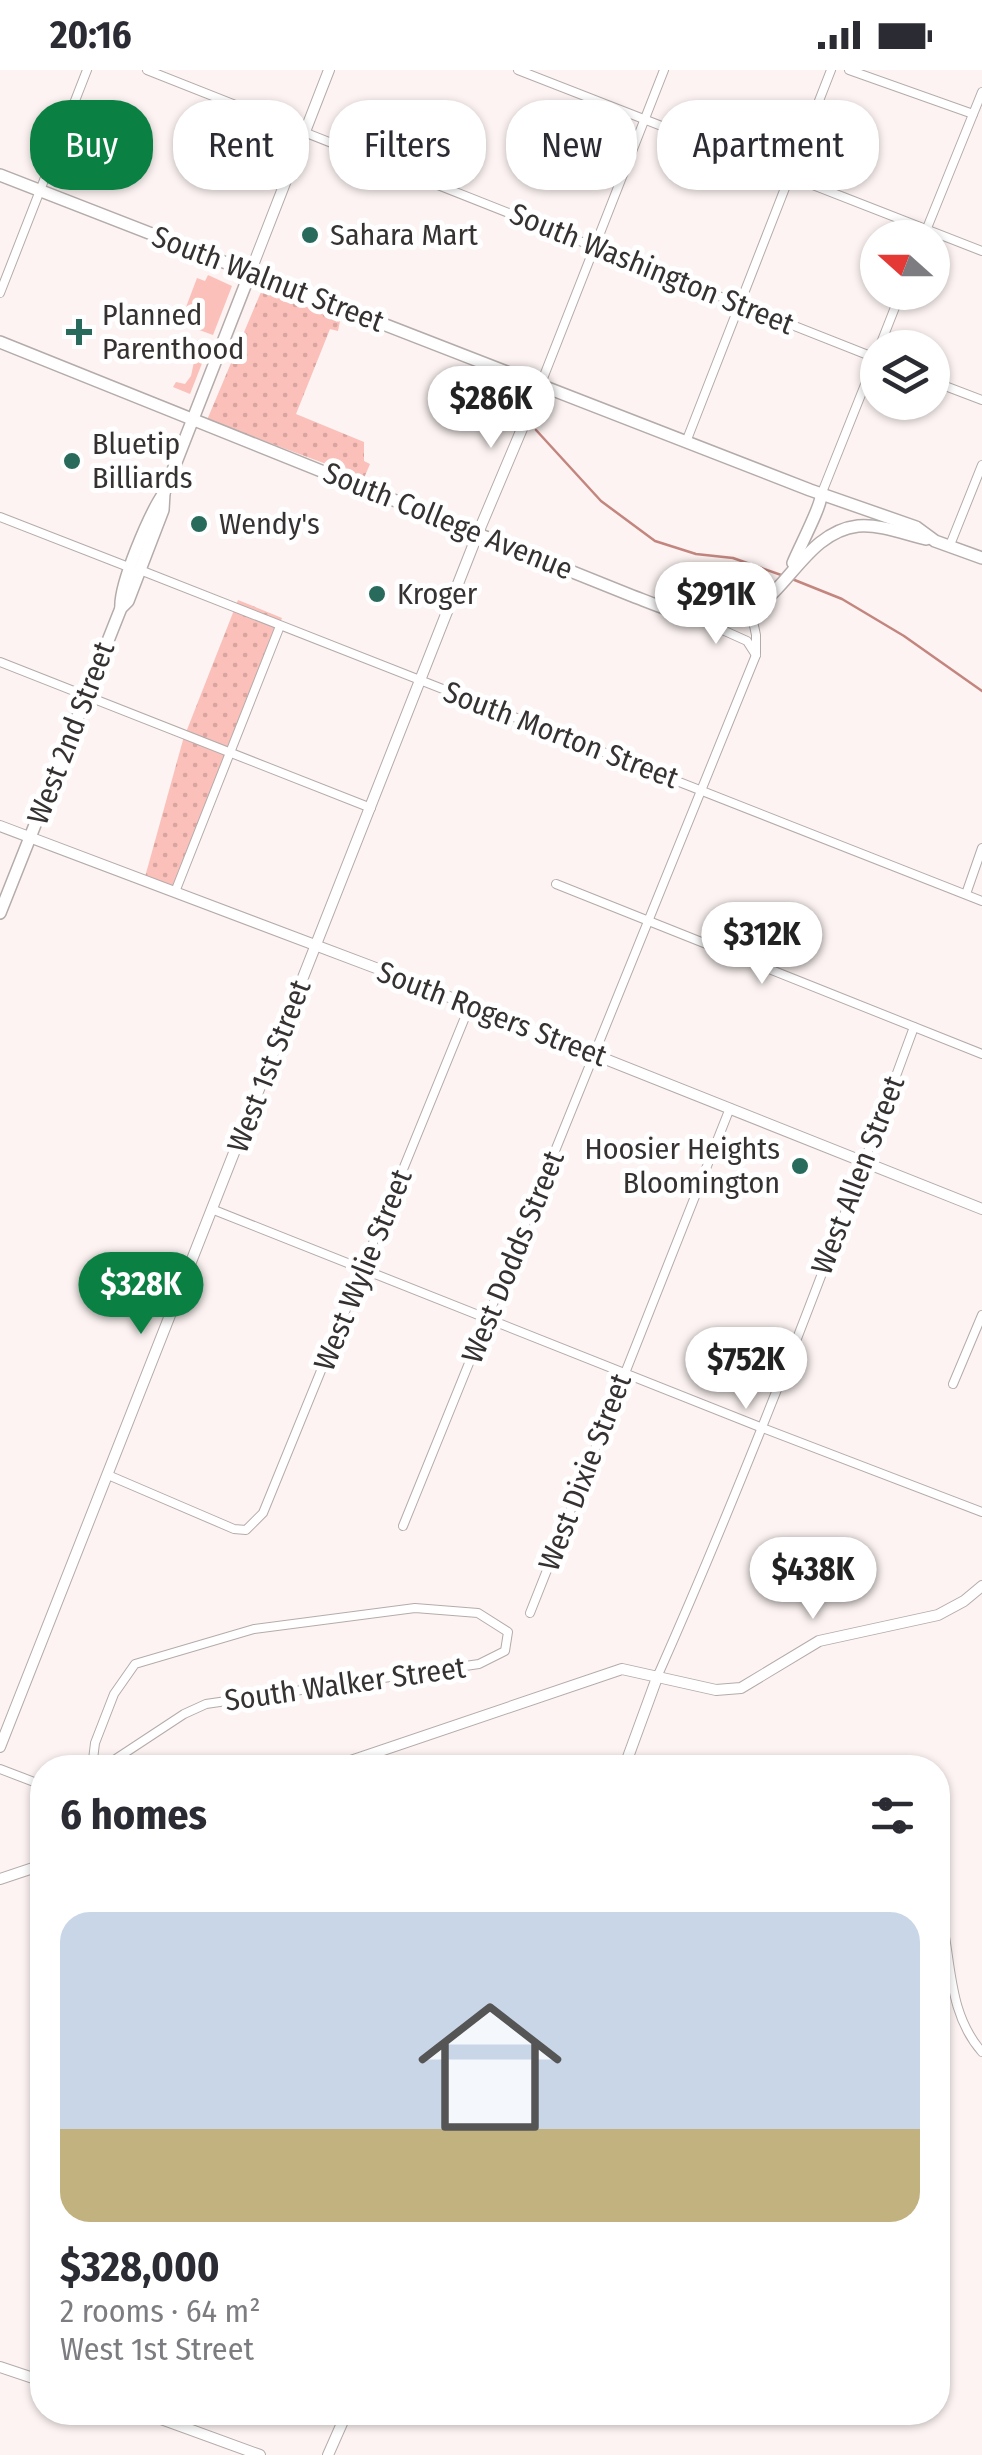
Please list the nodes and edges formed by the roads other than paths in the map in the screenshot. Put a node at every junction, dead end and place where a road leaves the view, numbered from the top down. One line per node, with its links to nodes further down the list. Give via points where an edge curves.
1 (88, 70): 9 (street)
2 (147, 70): 10 (street, South Washington Street)
3 (329, 70): 14 (street)
4 (518, 70): 13 (street)
5 (664, 70): 13 (street)
6 (831, 70): 11 (street)
7 (848, 70): 12 (street)
8 (982, 92): 12 (street)
9 (76, 100)
10 (222, 100)
11 (819, 100)
12 (977, 112): 24 (street)
13 (645, 118): 15 (street); 26 (street)
14 (309, 120)
15 (657, 123)
16 (309, 135): 26 (street, South Washington Street)
17 (0, 175): 18 (main road, South Walnut Street)
18 (30, 186)
19 (40, 190): 28 (main road, South Walnut Street); 29 (street)
20 (282, 190): 28 (street)
21 (783, 190): 30 (street)
22 (824, 190): 23 (street)
23 (894, 220)
24 (930, 220)
25 (950, 241): 27 (street)
26 (594, 245): 30 (street, South Washington Street); 33 (street)
27 (982, 251)
28 (250, 273): 33 (main road, South Walnut Street); 37 (main road, West 2nd Street)
29 (0, 293)
30 (739, 303): 32 (street, South Washington Street); 38 (street)
31 (0, 342): 37 (main road, South College Avenue)
32 (860, 348)
33 (540, 386): 38 (main road, South Walnut Street); 42 (street, West 1st Street)
34 (950, 388): 36 (street)
35 (860, 392): 40 (street)
36 (982, 400)
37 (193, 418): 42 (main road, South College Avenue); 47 (main road, West 2nd Street)
38 (686, 442): 40 (main road, South Walnut Street)
39 (982, 465): 44 (street)
40 (815, 492): 43 (main road, South Walnut Street); 45 (main road, via 822,503)
41 (0, 516): 47 (street, South Morton Street)
42 (478, 533): 49 (main road, South College Avenue); 53 (street, West 1st Street)
43 (936, 540): 44 (main road, South Walnut Street); 45 (main road, via 856,526)
44 (950, 546): 46 (main road, South Walnut Street)
45 (799, 558): 48 (main road)
46 (982, 558)
47 (136, 569): 50 (street, South Morton Street); 54 (main road, West 2nd Street)
48 (751, 612): 49 (main road, South College Avenue, via 723,620); 51 (street, West Dodds Street)
49 (693, 618): 51 (street, via 747,641)
50 (280, 626): 53 (street, South Morton Street); 55 (street)
51 (756, 654): 56 (street, West Dodds Street)
52 (0, 662): 54 (street)
53 (421, 680): 56 (street, South Morton Street); 57 (street, West 1st Street)
54 (86, 696): 55 (street); 59 (main road, West 2nd Street)
55 (230, 753): 57 (street); 62 (street)
56 (701, 789): 63 (street, South Morton Street); 66 (street, West Dodds Street)
57 (371, 808): 67 (street, West 1st Street)
58 (0, 826): 59 (street, South Rogers Street)
59 (30, 838): 62 (street, South Rogers Street); 65 (main road, West 2nd Street)
60 (982, 848): 63 (street)
61 (556, 884): 66 (street)
62 (175, 892): 67 (street, South Rogers Street)
63 (966, 894): 64 (street, South Morton Street)
64 (982, 901)
65 (0, 914)
66 (646, 920): 69 (street); 70 (street, West Dodds Street)
67 (318, 946): 68 (street, South Rogers Street); 75 (street, West 1st Street)
68 (470, 1004): 70 (street, South Rogers Street); 76 (street, West Wylie Street)
69 (914, 1027): 71 (street); 73 (street, West Allen Street)
70 (596, 1054): 72 (street, South Rogers Street); 78 (street, West Dodds Street)
71 (982, 1054)
72 (730, 1108): 73 (street, South Rogers Street); 79 (street, West Dixie Street)
73 (865, 1162): 74 (street, South Rogers Street); 81 (street, West Allen Street)
74 (982, 1209)
75 (214, 1210): 76 (street); 82 (street, West 1st Street)
76 (364, 1268): 78 (street); 82 (street, West Wylie Street, via 263,1513 246,1530)
77 (982, 1315): 80 (street)
78 (488, 1317): 79 (street); 84 (street, West Dodds Street)
79 (623, 1373): 81 (street); 86 (street, West Dixie Street)
80 (953, 1384)
81 (760, 1428): 83 (street); 87 (street, West Allen Street)
82 (108, 1475): 88 (street, West 1st Street)
83 (982, 1512)
84 (404, 1526)
85 (982, 1586): 87 (street, via 938,1615 819,1641 740,1688 716,1690)
86 (530, 1613)
87 (658, 1675): 91 (street, via 607,1673); 92 (street, West Allen Street)
88 (0, 1747)
89 (94, 1755): 90 (street, South Walker Street, via 114,1694 135,1664 254,1629 415,1608 478,1613 508,1632 505,1651 479,1664 206,1704)
90 (122, 1755)
91 (368, 1755)
92 (629, 1755)
93 (0, 1769): 94 (street)
94 (30, 1781)
95 (30, 1869): 96 (street)
96 (0, 1879)
97 (950, 1967): 98 (street, via 960,2020)
98 (982, 2052)
99 (0, 2367): 100 (street)
100 (30, 2377)
101 (179, 2425): 103 (street)
102 (341, 2425): 104 (street)
103 (260, 2455)
104 (328, 2455)

